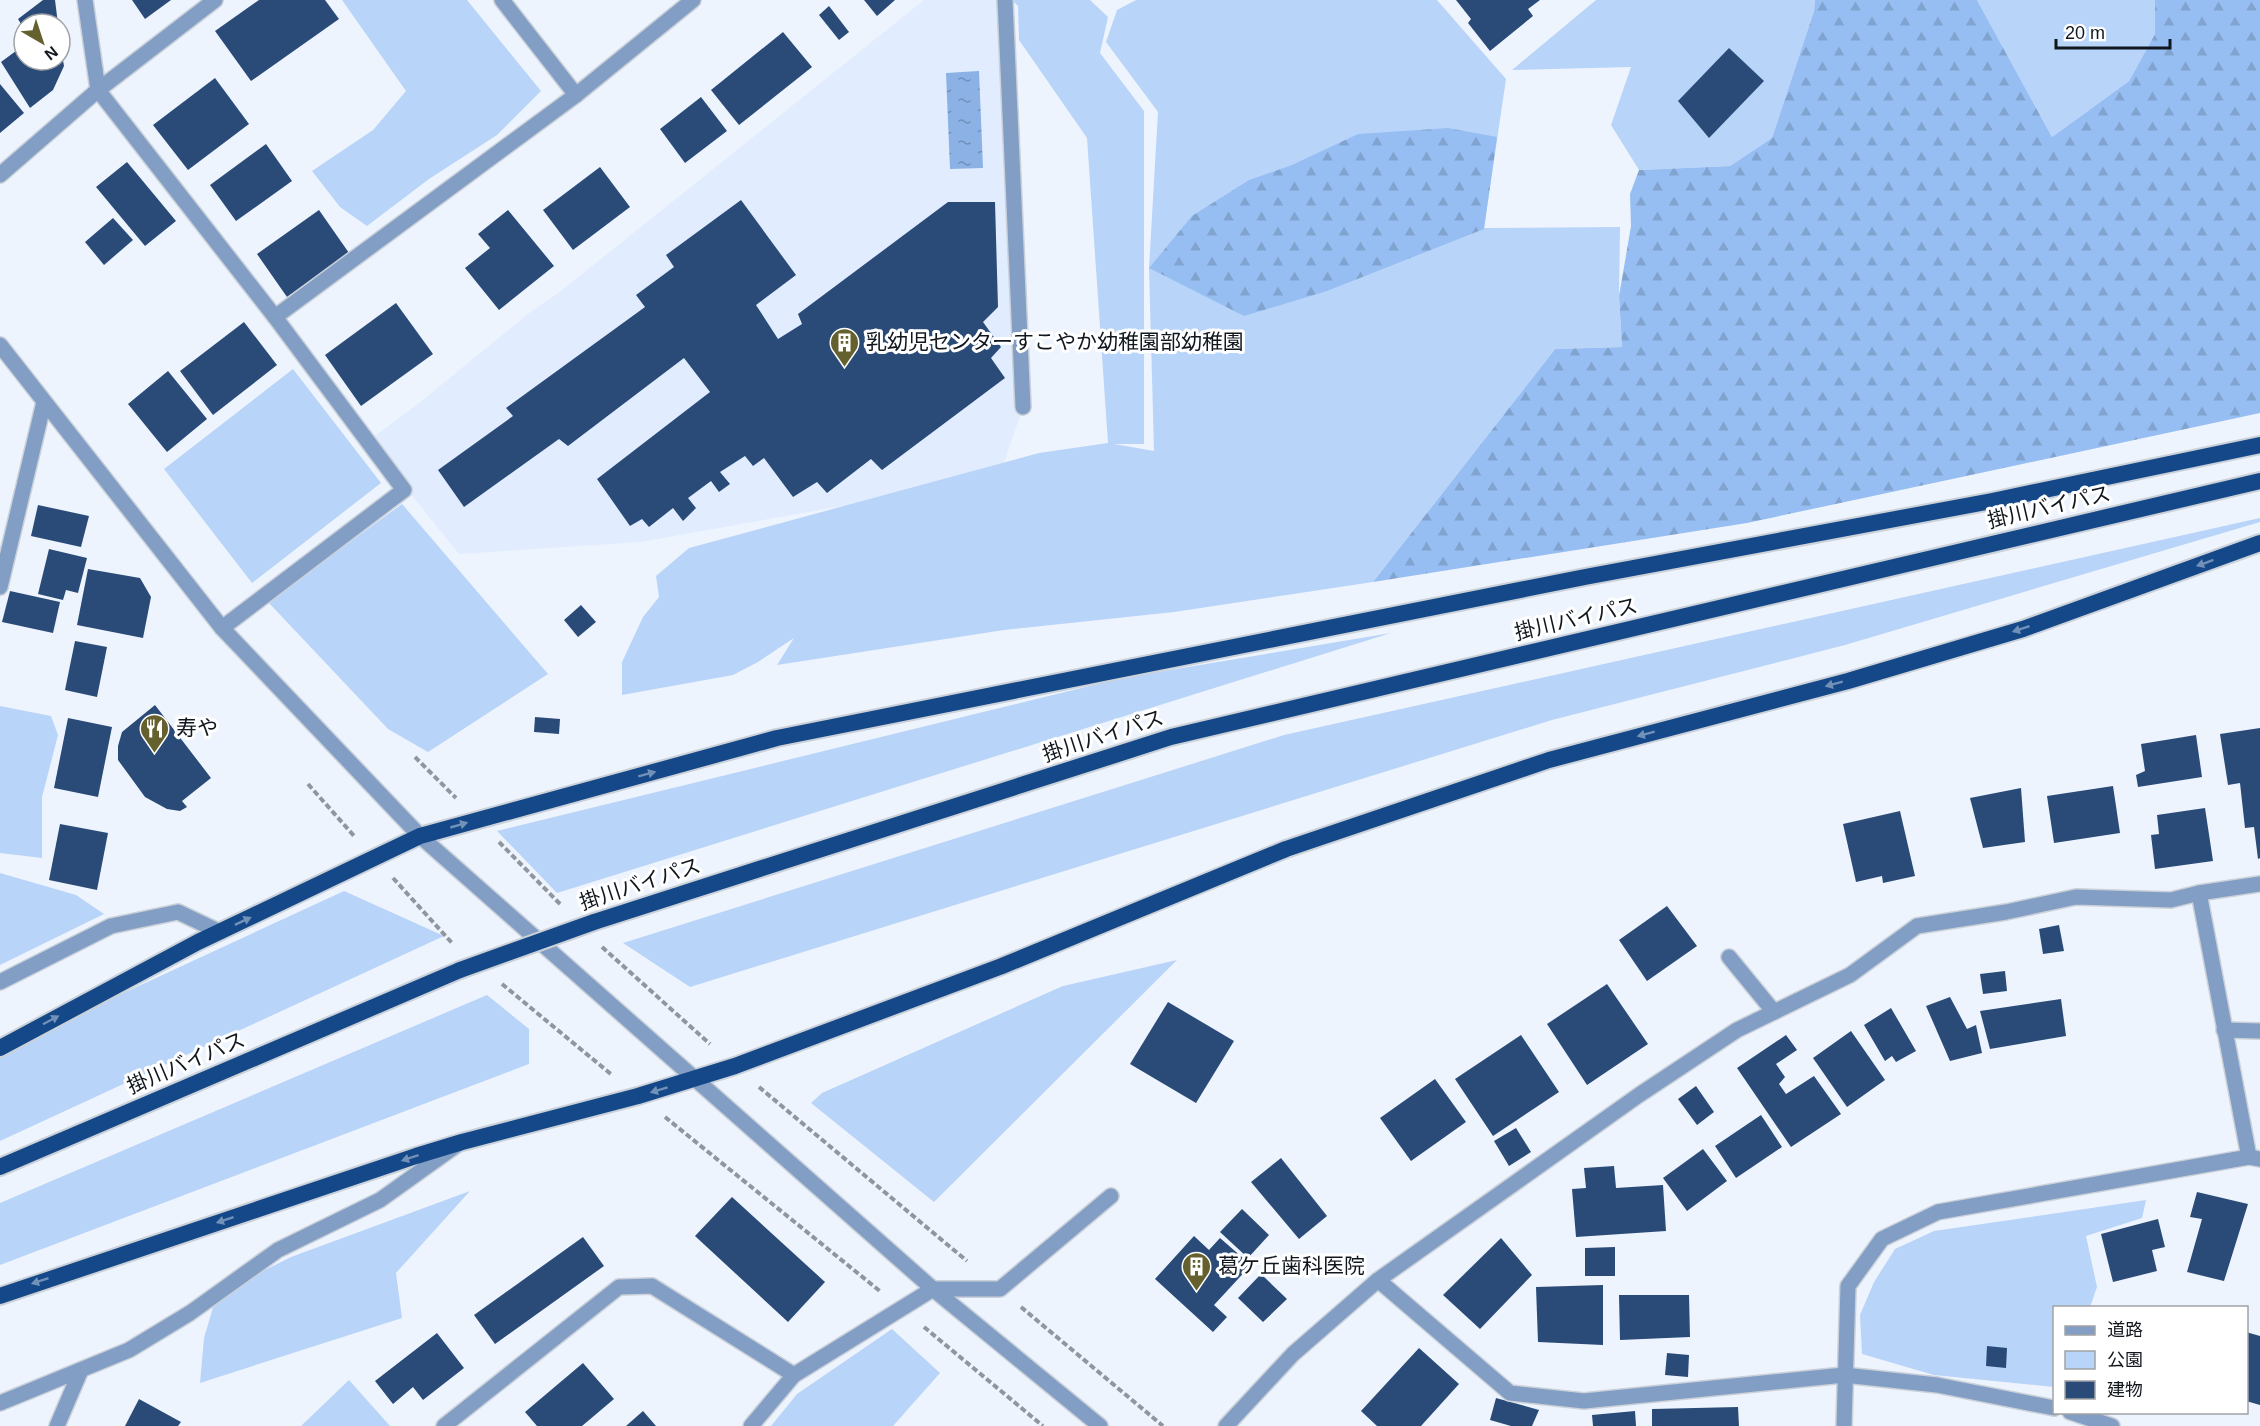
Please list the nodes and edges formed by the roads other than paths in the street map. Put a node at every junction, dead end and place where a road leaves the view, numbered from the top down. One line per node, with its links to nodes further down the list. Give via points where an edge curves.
1 (85, 0): 6 (street)
2 (215, 0): 6 (street)
3 (502, 0): 7 (street)
4 (693, 0): 7 (street)
5 (1005, 0): 12 (street)
6 (98, 90): 8 (street); 9 (street)
7 (576, 95): 9 (street)
8 (0, 175)
9 (275, 317): 17 (street, via 404,490)
10 (0, 345): 11 (street)
11 (44, 402): 16 (street); 17 (street)
12 (1023, 407)
13 (2260, 445): 18 (highway, one-way to 13, via 777,738)
14 (2260, 481): 31 (highway, 掛川バイパス, bridge, via 1171,737 595,931 460,970)
15 (2260, 543): 28 (highway, one-way to 28, via 2023,629 1848,681 1549,760 1286,849 1002,966)
16 (0, 587)
17 (222, 628): 18 (street)
18 (420, 836): 21 (highway, one-way to 18); 28 (street)
19 (2260, 884): 20 (street)
20 (2199, 893): 24 (street, via 2171,900 2076,897 1917,926 1850,975); 25 (street)
21 (220, 932): 23 (street, via 178,912 111,926); 27 (highway, one-way to 21)
22 (1729, 957): 24 (street)
23 (0, 982)
24 (1774, 1012): 33 (street, via 1737,1030 1639,1095)
25 (2224, 1030): 26 (street); 30 (street)
26 (2260, 1031)
27 (0, 1048)
28 (695, 1079): 29 (highway, one-way to 29); 34 (street)
29 (462, 1142): 35 (highway, one-way to 35); 36 (street, via 380,1200 279,1250 140,1344)
30 (2255, 1158): 38 (street, via 1938,1212 1882,1239 1848,1286)
31 (0, 1167)
32 (1111, 1196): 34 (street, via 1000,1289)
33 (1378, 1280): 38 (street, via 1510,1394 1584,1401); 46 (street, via 1293,1354)
34 (933, 1289): 37 (street); 45 (street)
35 (0, 1296)
36 (81, 1370): 39 (street); 42 (street)
37 (794, 1375): 43 (street, via 651,1286 619,1287); 44 (street)
38 (1844, 1375): 40 (street, via 1937,1385); 47 (street)
39 (0, 1403)
40 (2053, 1408)
41 (2073, 1414): 48 (street)
42 (57, 1426)
43 (444, 1426)
44 (751, 1426)
45 (1100, 1426)
46 (1226, 1426)
47 (1844, 1426)
48 (2112, 1426)

